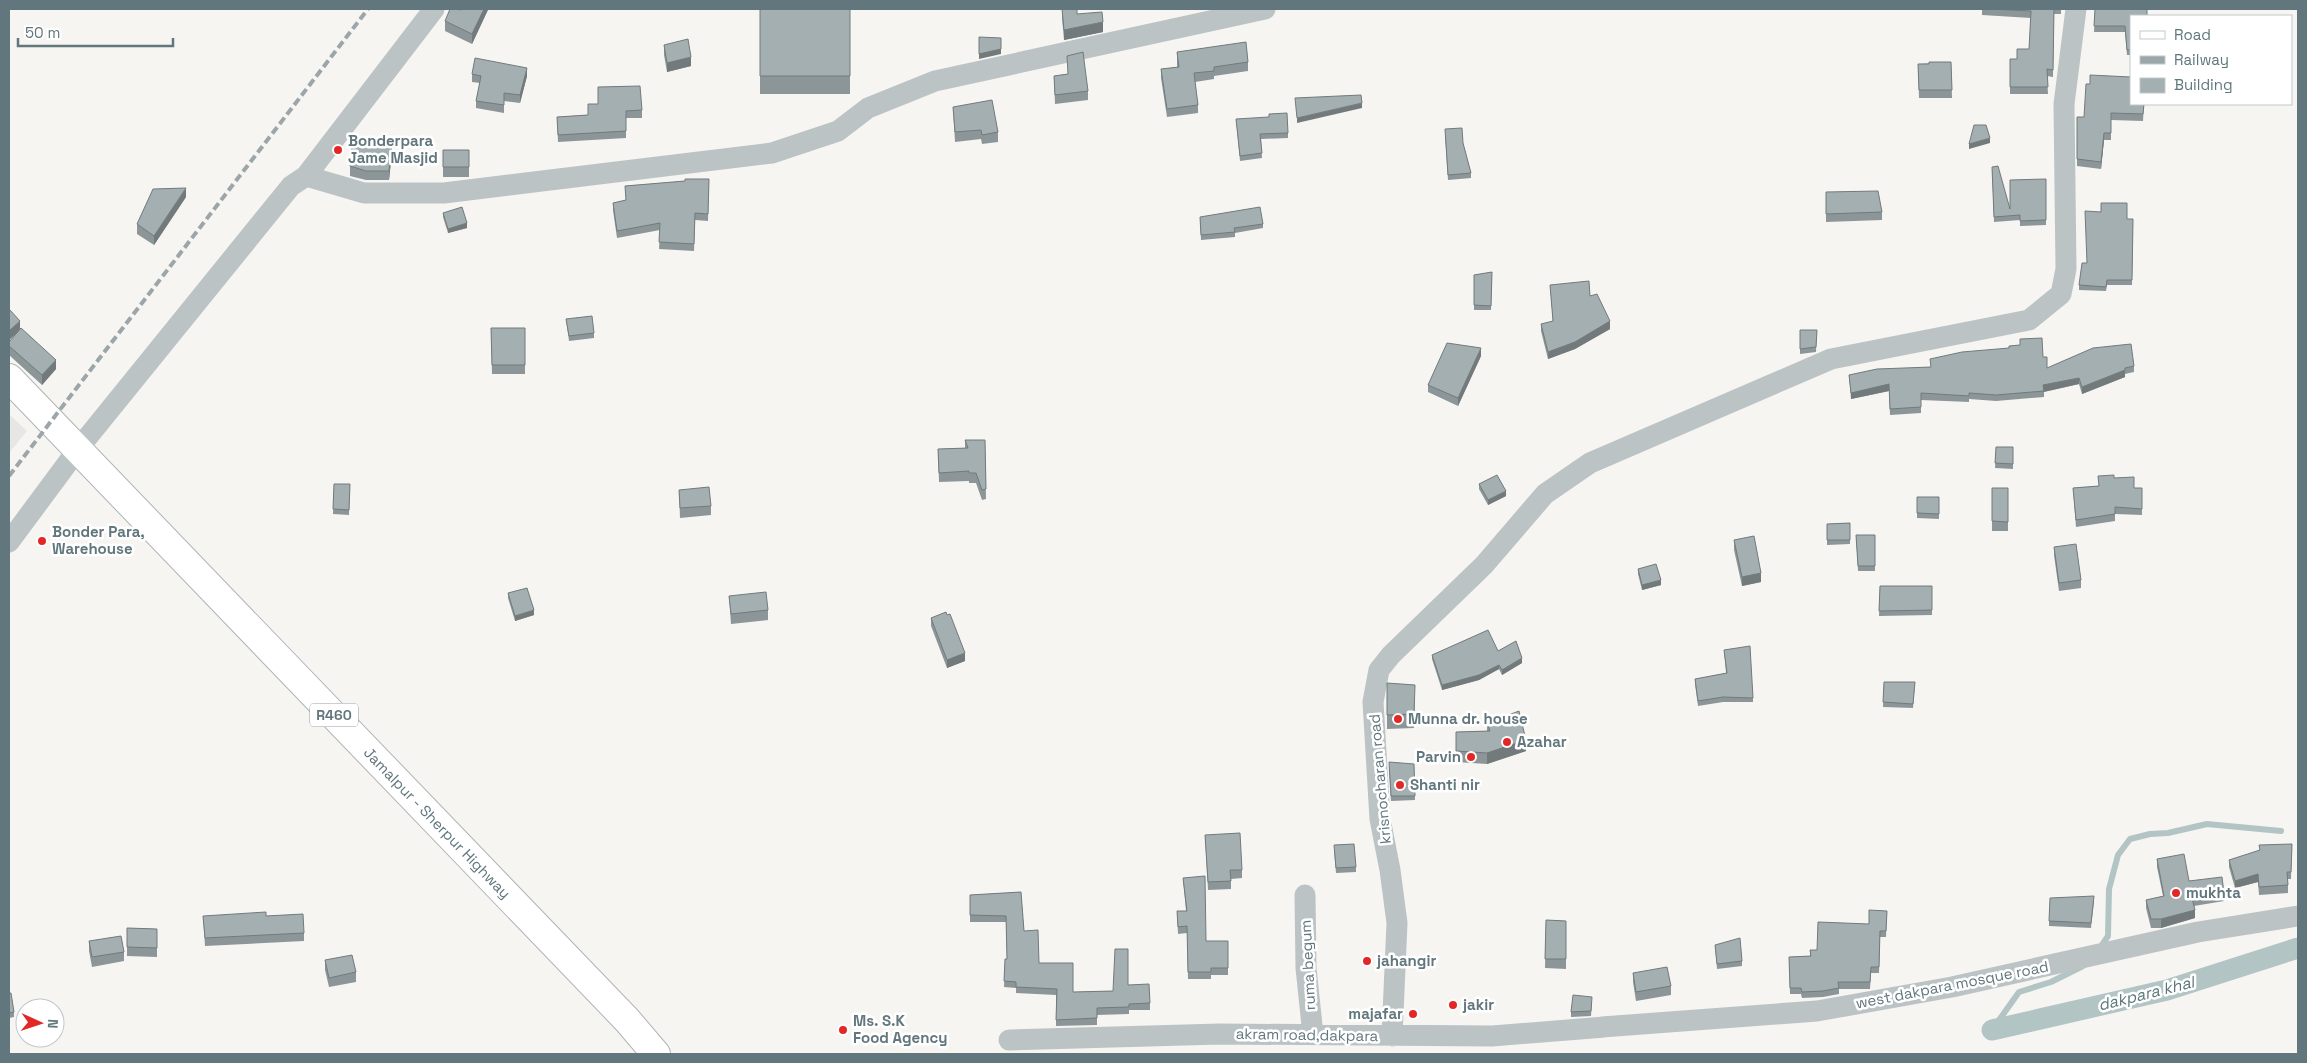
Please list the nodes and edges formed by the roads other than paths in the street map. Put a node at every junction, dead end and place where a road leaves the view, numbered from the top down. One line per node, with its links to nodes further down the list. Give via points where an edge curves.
1 (434, 9): 4 (street)
2 (1265, 9): 4 (street, via 935,81 868,108 838,131 772,153 444,193 364,192)
3 (2076, 9): 13 (street, krisnocharan road, via 2064,104 2066,268 2061,294 2029,320 1832,359 1590,463 1545,494 1484,565 1379,670 1373,702 1380,819 1397,923)
4 (306, 176): 6 (street, via 291,186)
5 (9, 378): 6 (main road, Jamalpur - Sherpur Highway / R460)
6 (78, 449): 7 (street); 14 (main road, Jamalpur - Sherpur Highway / R460, via 627,1020)
7 (9, 542)
8 (1305, 895): 11 (street, ruma begum, via 1306,968)
9 (2298, 916): 10 (street, west dakpara mosque road, via 2198,932 1952,988 1817,1011)
10 (1604, 1027): 13 (street, akram road,dakpara)
11 (1313, 1035): 12 (street, akram road,dakpara, via 1152,1035); 13 (street, akram road,dakpara)
12 (1010, 1040)
13 (1385, 1042)
14 (656, 1054)

